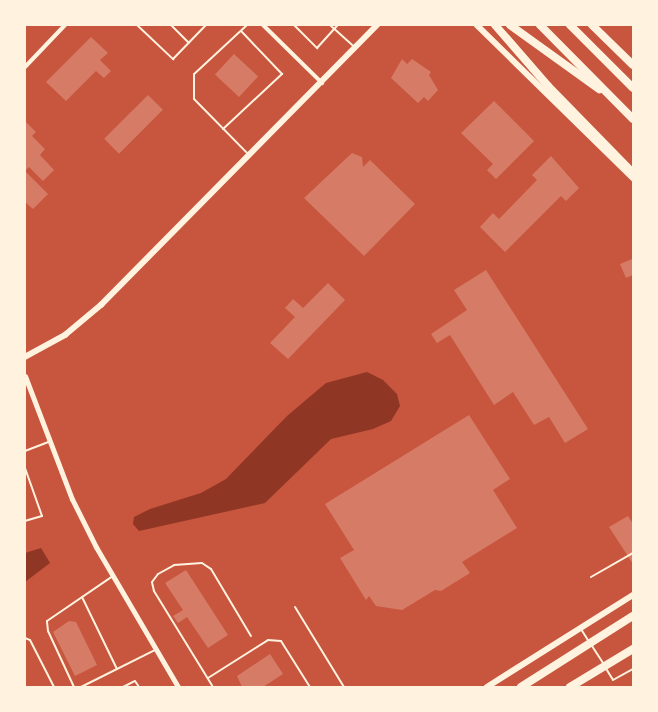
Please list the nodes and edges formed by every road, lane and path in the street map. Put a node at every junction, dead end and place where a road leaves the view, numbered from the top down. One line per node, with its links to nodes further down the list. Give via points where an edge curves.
1 (65, 25): 22 (street)
2 (137, 25): 19 (lane, via 173,59)
3 (171, 25): 19 (lane)
4 (206, 25): 19 (lane)
5 (247, 25): 18 (lane)
6 (263, 25): 23 (street)
7 (294, 25): 17 (lane, via 317,48)
8 (330, 25): 17 (lane)
9 (338, 25): 17 (lane)
10 (377, 25): 20 (main road)
11 (477, 25): 30 (main road)
12 (496, 25): 29 (highway, via 548,86)
13 (510, 25): 25 (highway)
14 (540, 25): 25 (highway)
15 (570, 25): 24 (highway)
16 (592, 25): 21 (highway)
17 (334, 29): 20 (lane)
18 (241, 31): 27 (lane, via 194,74 194,99); 27 (lane, via 282,74)
19 (189, 42)
20 (355, 48): 23 (main road)
21 (633, 65)
22 (25, 67)
23 (322, 82): 28 (main road)
24 (633, 88)
25 (616, 102): 26 (highway)
26 (633, 119)
27 (223, 129): 28 (lane)
28 (249, 156): 31 (main road, via 82,322)
29 (633, 173)
30 (633, 178)
31 (25, 356)
32 (25, 376): 33 (street)
33 (49, 442): 34 (lane); 38 (street, via 72,498)
34 (25, 451)
35 (25, 468): 36 (lane, via 42,516)
36 (25, 521)
37 (633, 553): 39 (lane)
38 (113, 576): 41 (lane); 48 (street)
39 (591, 577)
40 (633, 595): 44 (main road)
41 (82, 597): 49 (lane); 53 (lane, via 51,617 47,626)
42 (295, 607): 60 (lane)
43 (633, 616): 62 (highway)
44 (580, 628): 50 (lane, via 613,680); 61 (main road)
45 (251, 636): 51 (lane, via 211,569 202,563 174,565 158,574 152,582 154,591)
46 (25, 638): 52 (lane, via 30,640)
47 (633, 649): 63 (highway)
48 (155, 650): 49 (lane); 57 (street)
49 (117, 669): 54 (lane)
50 (633, 669)
51 (208, 678): 58 (lane); 59 (lane, via 268,640 281,640)
52 (54, 687)
53 (74, 687)
54 (81, 687)
55 (123, 687): 56 (lane, via 135,681)
56 (138, 687)
57 (178, 687)
58 (212, 687)
59 (310, 687)
60 (344, 687)
61 (487, 687)
62 (521, 687)
63 (570, 687)

